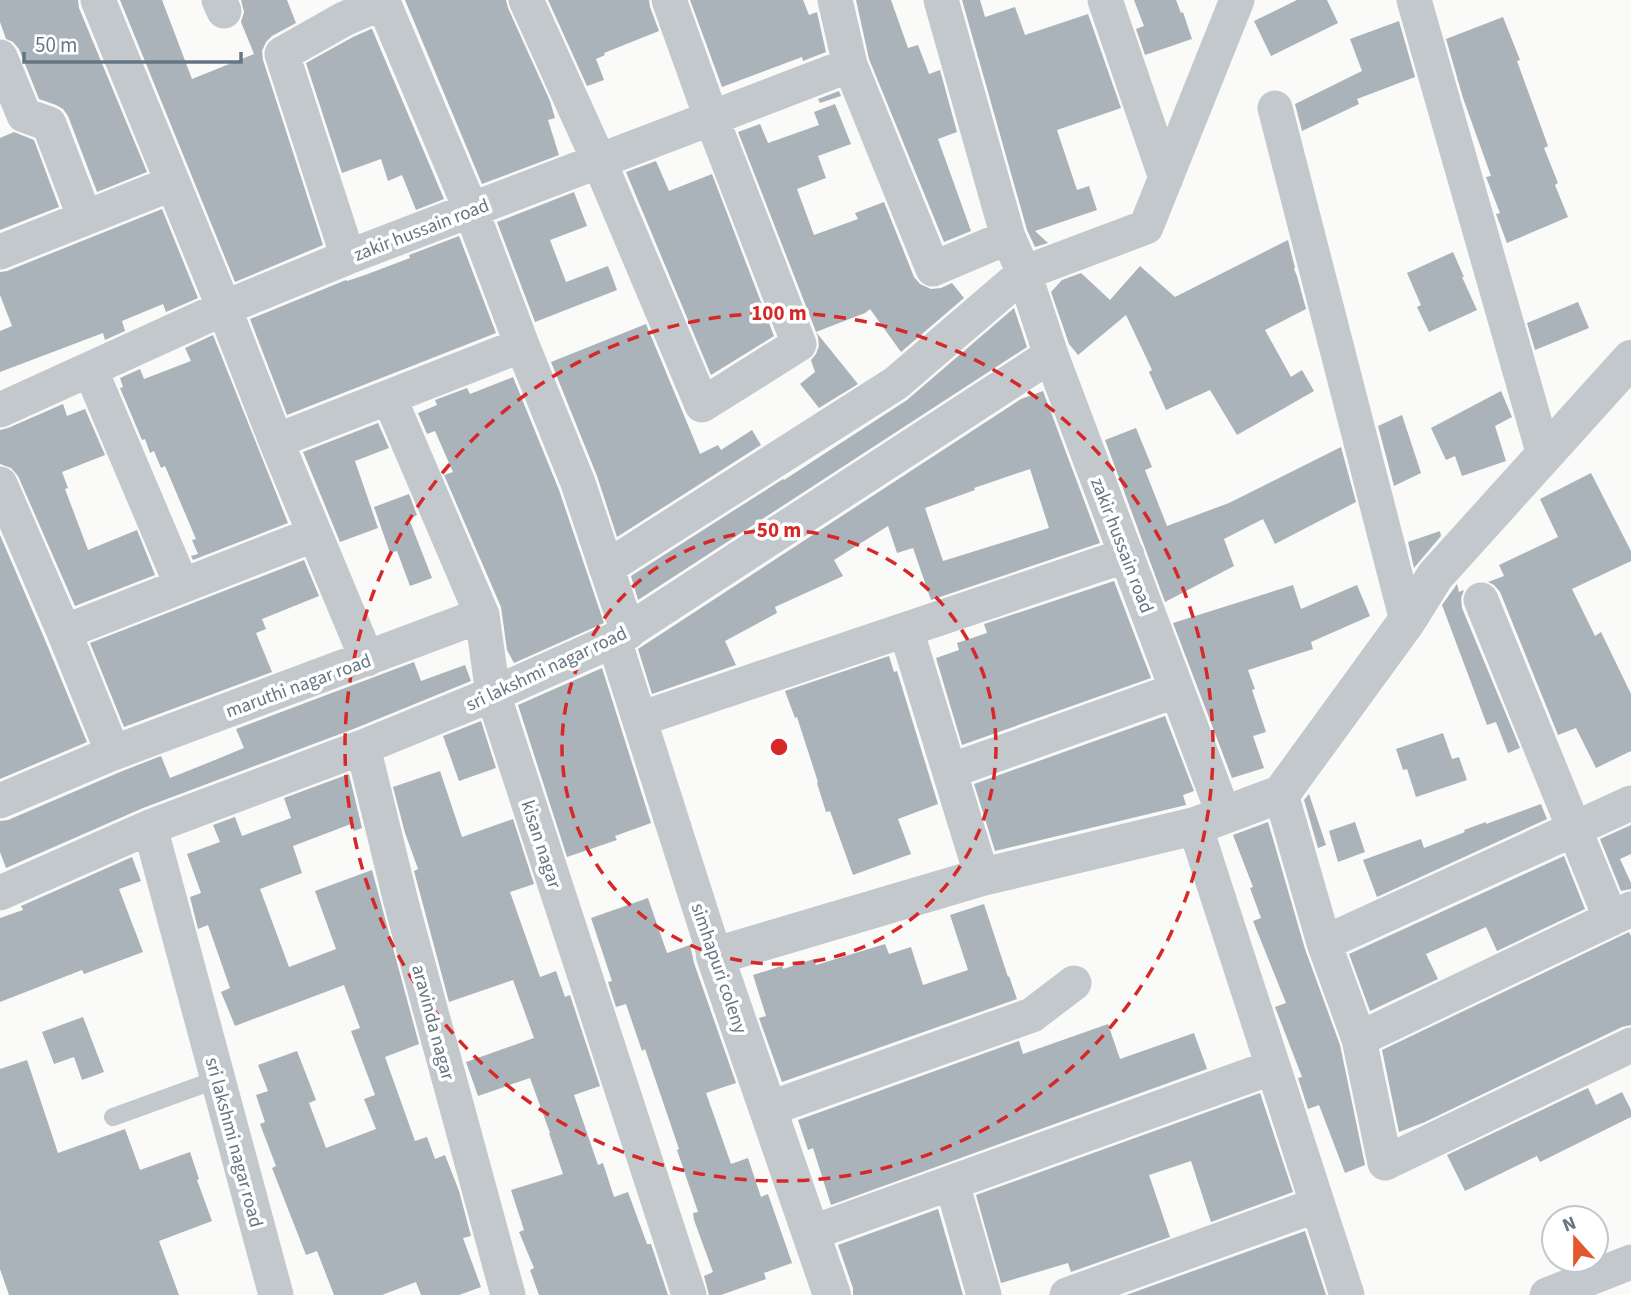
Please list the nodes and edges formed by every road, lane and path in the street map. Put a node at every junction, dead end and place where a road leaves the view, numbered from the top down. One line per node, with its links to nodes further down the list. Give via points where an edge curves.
1 (99, 0): 16 (street)
2 (526, 0): 14 (street)
3 (669, 0): 13 (street)
4 (835, 0): 11 (street)
5 (941, 0): 19 (street, zakir hussain road)
6 (1105, 0): 15 (street)
7 (1237, 0): 15 (street)
8 (1414, 0): 31 (street)
9 (340, 10): 17 (street, simhapuri coleny, via 383,2); 21 (street, via 282,54)
10 (0, 57): 18 (street, via 24,116 49,124)
11 (850, 65): 13 (street, zakir hussain road); 19 (street, via 933,270)
12 (1275, 108): 40 (street)
13 (711, 117): 14 (street, zakir hussain road); 14 (street, via 799,344 702,405)
14 (599, 161): 17 (street, zakir hussain road)
15 (1166, 178): 22 (street, via 1146,227)
16 (173, 183): 18 (street); 23 (street)
17 (471, 210): 21 (street, zakir hussain road); 24 (street, simhapuri coleny)
18 (85, 218): 20 (street)
19 (1008, 237): 22 (street, zakir hussain road)
20 (0, 252)
21 (348, 257): 23 (street, zakir hussain road)
22 (1024, 274): 25 (street, zakir hussain road); 36 (street, via 896,383)
23 (223, 308): 27 (street, zakir hussain road); 30 (street)
24 (522, 345): 28 (street); 36 (street, simhapuri coleny, via 578,483)
25 (1051, 355): 35 (street, zakir hussain road); 43 (street, sri lakshmi nagar road)
26 (1631, 359): 31 (street)
27 (90, 369): 29 (street, zakir hussain road); 37 (street)
28 (389, 397): 30 (street); 39 (street, kisan nagar)
29 (0, 410)
30 (276, 441): 34 (street)
31 (1544, 455): 40 (street, via 1435,576)
32 (0, 484): 33 (street)
33 (10, 534): 42 (street)
34 (315, 534): 37 (street); 44 (street)
35 (1127, 555): 41 (street); 45 (street, zakir hussain road)
36 (606, 568): 43 (street, simhapuri coleny)
37 (182, 586): 42 (street)
38 (1480, 600): 56 (street)
39 (482, 615): 44 (street, maruthi nagar road); 46 (street, kisan nagar)
40 (1407, 621): 51 (street)
41 (906, 630): 47 (street); 50 (street)
42 (64, 632): 49 (street)
43 (621, 636): 46 (street, sri lakshmi nagar road); 47 (street, simhapuri coleny)
44 (367, 659): 49 (street, maruthi nagar road)
45 (1177, 690): 50 (street); 54 (street, zakir hussain road)
46 (493, 694): 48 (street, sri lakshmi nagar road); 75 (street, kisan nagar)
47 (640, 719): 61 (street, simhapuri coleny)
48 (363, 747): 55 (street, sri lakshmi nagar road); 74 (street, aravinda nagar)
49 (113, 753): 52 (street, maruthi nagar road)
50 (950, 771): 57 (street)
51 (1281, 794): 54 (street); 60 (street)
52 (0, 801)
53 (1631, 803): 56 (street)
54 (1209, 820): 57 (street); 65 (street, zakir hussain road)
55 (150, 827): 58 (street, sri lakshmi nagar road); 66 (street, sri lakshmi nagar road)
56 (1574, 829): 59 (street); 60 (street)
57 (982, 877): 61 (street)
58 (0, 893)
59 (1621, 914): 63 (street)
60 (1324, 943): 63 (street)
61 (715, 956): 67 (street, simhapuri coleny)
62 (1074, 983): 67 (street, via 1032,1015)
63 (1359, 1039): 64 (street, via 1385,1163)
64 (1631, 1045)
65 (1273, 1067): 69 (street); 70 (street, zakir hussain road)
66 (218, 1079): 68 (lane); 73 (street, sri lakshmi nagar road)
67 (768, 1109): 71 (street, simhapuri coleny)
68 (113, 1117)
69 (952, 1183): 71 (street); 77 (street)
70 (1317, 1205): 78 (street); 79 (street, zakir hussain road)
71 (811, 1233): 76 (street, simhapuri coleny)
72 (1631, 1262): 80 (street)
73 (276, 1295)
74 (508, 1295)
75 (690, 1295)
76 (832, 1295)
77 (984, 1295)
78 (1066, 1295)
79 (1347, 1295)
80 (1547, 1295)

